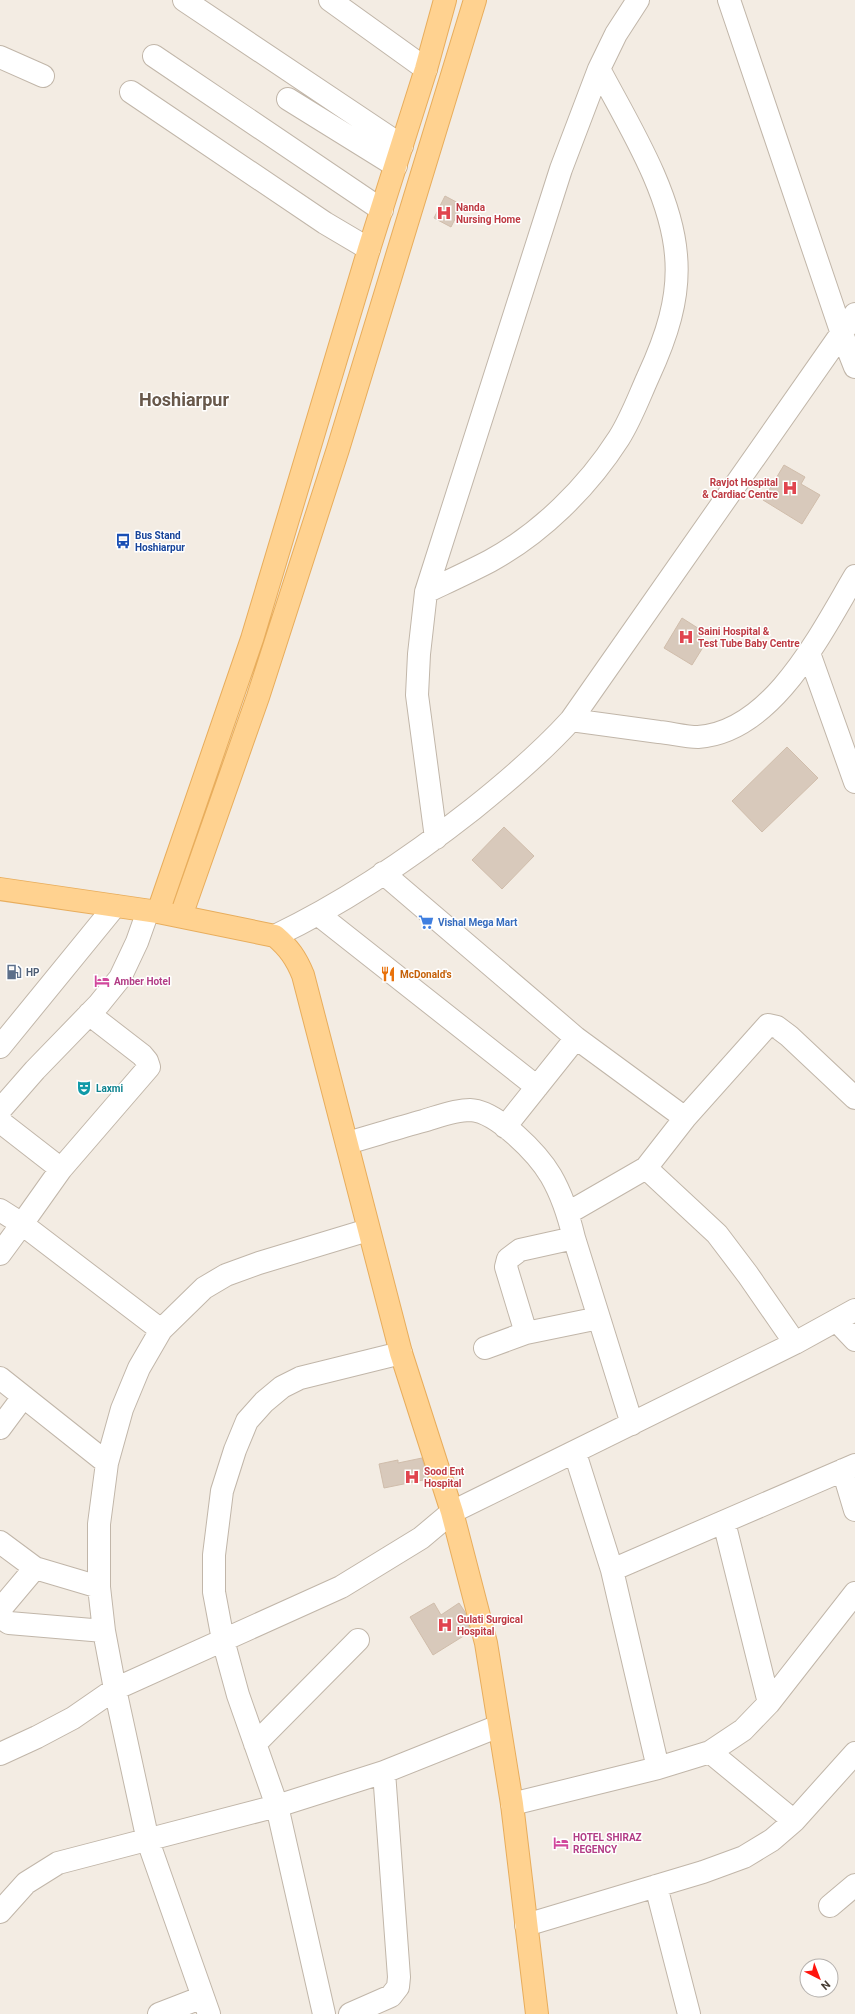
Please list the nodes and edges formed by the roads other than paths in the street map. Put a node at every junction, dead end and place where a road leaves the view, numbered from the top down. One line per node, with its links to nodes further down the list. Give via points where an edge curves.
1 (184, 0): 14 (street)
2 (330, 0): 9 (street)
3 (445, 0): 9 (main road)
4 (475, 0): 25 (main road, via 338,449)
5 (638, 0): 10 (street, via 616,34)
6 (729, 0): 18 (street)
7 (154, 56): 15 (street)
8 (0, 57): 11 (street)
9 (426, 69): 14 (main road)
10 (599, 69): 21 (street, via 540,234); 21 (street, via 659,187 670,223 676,254 676,286 671,318 657,358 619,438 572,498 543,524 491,560)
11 (44, 76)
12 (131, 92): 16 (street, via 325,223)
13 (288, 99): 14 (street)
14 (399, 156): 15 (main road)
15 (382, 210): 16 (main road)
16 (369, 249): 24 (main road, via 252,639)
17 (855, 314): 18 (street)
18 (842, 334): 19 (street); 23 (street)
19 (855, 367)
20 (855, 576): 22 (street)
21 (426, 592): 27 (street, via 417,695)
22 (809, 653): 23 (street, via 778,692 750,718 722,732 697,737); 26 (street)
23 (571, 720): 27 (street, via 520,772)
24 (206, 776): 25 (main road); 31 (main road)
25 (228, 782): 33 (main road)
26 (855, 782)
27 (436, 838): 28 (street)
28 (383, 873): 32 (street); 36 (street)
29 (0, 889): 30 (main road)
30 (114, 906): 31 (main road); 37 (street)
31 (153, 912): 33 (main road); 35 (street, via 120,978)
32 (319, 915): 34 (street); 38 (street)
33 (181, 916): 34 (main road)
34 (275, 936): 44 (main road, via 288,947 303,975)
35 (89, 1014): 40 (street, via 24,1081); 46 (street, via 142,1055 148,1067)
36 (576, 1038): 38 (street); 41 (street)
37 (0, 1046)
38 (537, 1087): 43 (street)
39 (855, 1098): 41 (street, via 789,1036 777,1027 768,1025)
40 (0, 1110)
41 (685, 1118): 45 (street)
42 (0, 1119): 46 (street)
43 (505, 1127): 44 (street, via 484,1114 470,1110 449,1113); 48 (street, via 535,1156 551,1176)
44 (347, 1143): 50 (main road)
45 (646, 1168): 48 (street); 59 (street, via 717,1234)
46 (61, 1169): 49 (street)
47 (0, 1210): 49 (street)
48 (568, 1213): 51 (street)
49 (22, 1224): 52 (street); 56 (street)
50 (368, 1230): 56 (street, via 226,1275 204,1288); 61 (main road)
51 (574, 1238): 54 (street); 57 (street, via 520,1250 508,1259 506,1267)
52 (0, 1254)
53 (855, 1310): 55 (street)
54 (599, 1318): 57 (street); 64 (street)
55 (836, 1321): 58 (street); 59 (street)
56 (161, 1330): 67 (street, via 139,1368 122,1409)
57 (526, 1333): 60 (street)
58 (855, 1340)
59 (795, 1343): 64 (street)
60 (485, 1348)
61 (401, 1353): 70 (main road); 78 (street, via 300,1378 282,1387 246,1421 222,1491 214,1554 214,1592)
62 (0, 1378): 63 (street)
63 (23, 1397): 65 (street); 67 (street)
64 (632, 1424): 66 (street)
65 (0, 1428)
66 (575, 1453): 70 (street); 74 (street)
67 (107, 1463): 75 (street, via 100,1524)
68 (849, 1467): 69 (street); 71 (street)
69 (855, 1510)
70 (452, 1512): 78 (street, via 421,1538 341,1587); 82 (main road, via 486,1643)
71 (724, 1522): 74 (street); 81 (street)
72 (0, 1542): 73 (street)
73 (35, 1568): 75 (street); 77 (street, via 3,1606 1,1613 4,1619 9,1623)
74 (612, 1570): 87 (street)
75 (99, 1587): 77 (street)
76 (852, 1605): 81 (street)
77 (104, 1631): 80 (street)
78 (223, 1640): 80 (street); 83 (street)
79 (358, 1640): 83 (street)
80 (115, 1689): 84 (street, via 73,1718 38,1737); 92 (street)
81 (769, 1703): 85 (street, via 743,1730)
82 (499, 1726): 88 (street); 89 (main road)
83 (255, 1744): 90 (street)
84 (1, 1751)
85 (710, 1752): 87 (street); 91 (street)
86 (855, 1753): 91 (street)
87 (658, 1768): 89 (street)
88 (384, 1772): 90 (street); 101 (street, via 398,1987 391,1996)
89 (512, 1804): 97 (main road)
90 (277, 1806): 92 (street); 100 (street)
91 (794, 1821): 94 (street, via 772,1840 744,1857)
92 (148, 1841): 95 (street, via 58,1863); 98 (street)
93 (855, 1885): 96 (street)
94 (656, 1886): 97 (street); 103 (street)
95 (4, 1899)
96 (830, 1906)
97 (526, 1925): 102 (main road)
98 (206, 2006): 99 (street)
99 (160, 2014)
100 (324, 2014)
101 (350, 2014)
102 (537, 2014)
103 (689, 2014)

